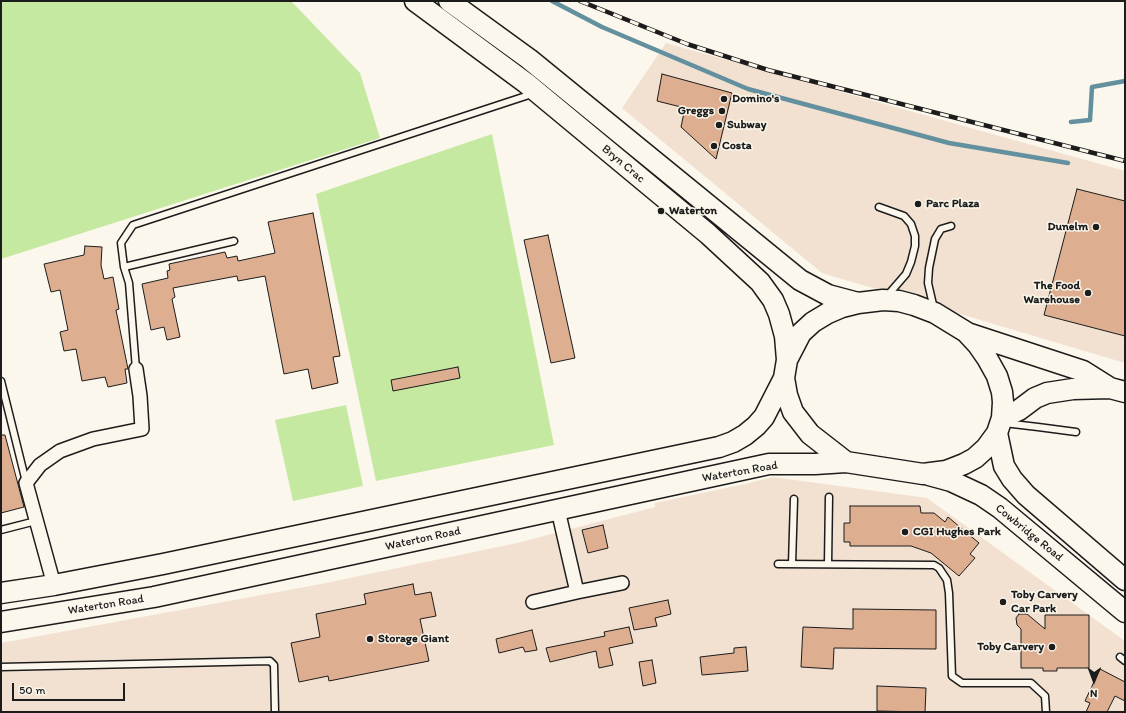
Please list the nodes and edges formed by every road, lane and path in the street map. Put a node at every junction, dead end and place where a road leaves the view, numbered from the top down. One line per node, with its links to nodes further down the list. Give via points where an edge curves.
1 (415, 1): 3 (main road, Bryn Crac)
2 (449, 1): 9 (main road, Bryn Crac, via 529,60 800,280 828,295)
3 (537, 92): 7 (lane, via 132,225 121,243); 13 (main road, Bryn Crac, via 708,234 760,282 774,300 779,314 785,336)
4 (879, 207): 8 (lane, via 904,216 911,224 915,236 915,246 906,274)
5 (950, 226): 10 (lane, via 941,230 935,239 929,268 928,283)
6 (234, 241): 7 (lane)
7 (124, 267): 12 (lane, via 129,283)
8 (883, 300): 9 (main road); 10 (main road, via 899,301)
9 (858, 303): 13 (main road, via 828,313 801,333)
10 (935, 313): 11 (main road)
11 (966, 332): 15 (main road, via 1083,371); 16 (main road, via 978,345 998,376 1002,392)
12 (136, 369): 20 (street, via 142,429 93,439 60,450 40,465)
13 (786, 369): 18 (main road, Bryn Crac, via 787,395 793,412 810,434); 31 (main road, via 764,417 745,435 719,447)
14 (1, 381): 20 (lane)
15 (1118, 390): 16 (main road, via 1073,389 1047,393 1035,398)
16 (1000, 425): 17 (lane); 19 (main road, via 986,448 975,458 946,471); 29 (main road, via 1004,466 1012,479 1026,495)
17 (1076, 432)
18 (846, 462): 19 (main road, Waterton Road); 23 (main road, Waterton Road, via 769,464)
19 (923, 474): 35 (main road, Cowbridge Road, via 951,481 981,495)
20 (26, 484): 24 (street)
21 (829, 497): 28 (lane)
22 (794, 499): 27 (lane)
23 (558, 510): 32 (street); 36 (main road, Waterton Road, via 154,597)
24 (36, 521): 25 (lane); 31 (street)
25 (1, 530)
26 (778, 564): 27 (lane)
27 (792, 564): 28 (lane)
28 (828, 564): 39 (lane, via 934,565 939,568 947,580 949,593 952,676 962,683 1031,683 1045,696)
29 (1125, 580)
30 (622, 582): 32 (street)
31 (54, 585): 33 (main road)
32 (577, 592): 34 (street)
33 (1, 593)
34 (533, 602)
35 (1125, 612)
36 (1, 622)
37 (1, 667): 38 (lane, via 270,661 274,665)
38 (275, 712)
39 (1046, 712)

